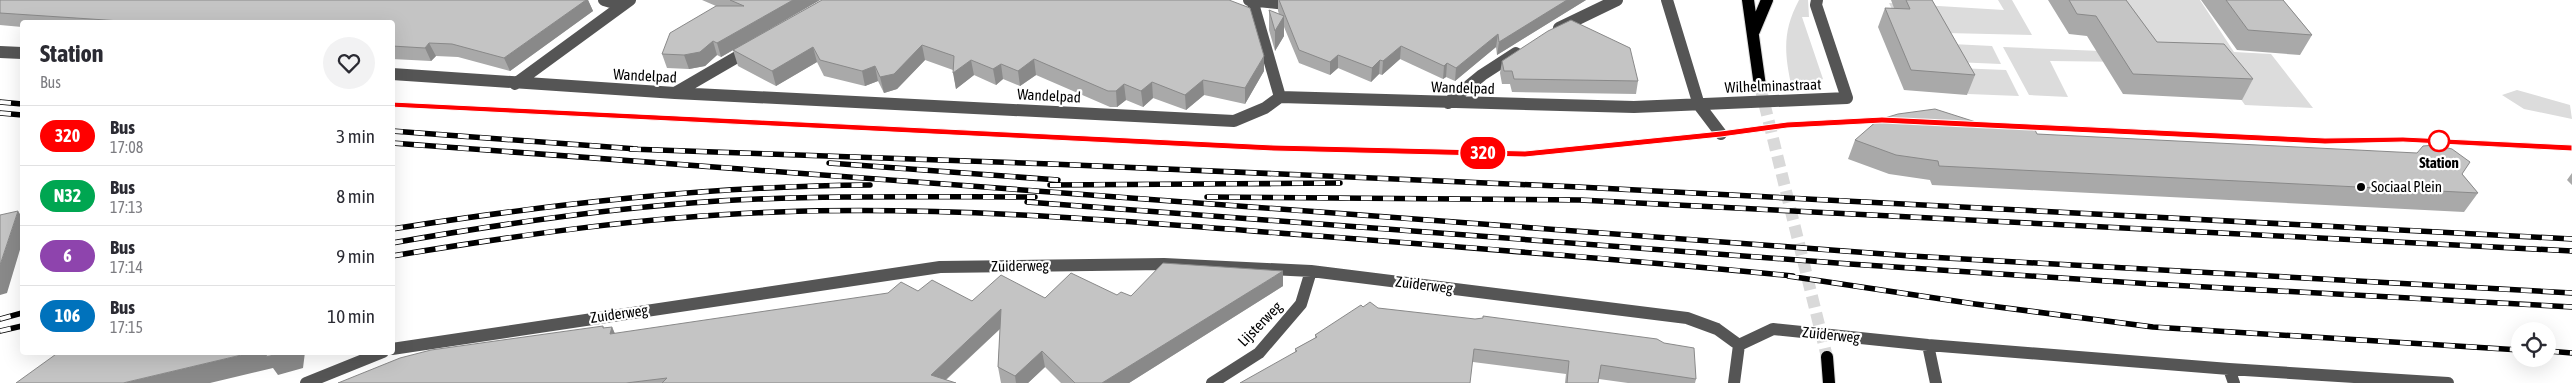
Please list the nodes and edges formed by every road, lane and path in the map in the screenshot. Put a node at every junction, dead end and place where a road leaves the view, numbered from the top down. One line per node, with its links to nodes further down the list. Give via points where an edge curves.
1 (604, 0): 8 (street)
2 (1251, 0): 3 (street, via 1286,4); 20 (street)
3 (1297, 0)
4 (1616, 0): 11 (street)
5 (1667, 0): 22 (street)
6 (1748, 0): 10 (main road)
7 (1767, 0): 10 (main road)
8 (626, 2): 17 (street)
9 (1817, 3): 22 (street, Wilhelminastraat, via 1847,98)
10 (1754, 31): 18 (main road)
11 (1551, 32)
12 (762, 42): 19 (street)
13 (1527, 46): 21 (street, via 1482,75)
14 (0, 52): 15 (street)
15 (20, 53)
16 (395, 74): 17 (street, Wandelpad)
17 (515, 84): 19 (street, Wandelpad)
18 (1760, 86)
19 (675, 93): 20 (street, Wandelpad, via 1234,121)
20 (1280, 98): 21 (street, Wandelpad)
21 (1448, 103): 22 (street, Wandelpad, via 1634,108)
22 (1699, 105): 23 (street)
23 (1721, 134)
24 (1311, 271): 25 (street, Zuiderweg, via 1687,318 1717,329); 27 (street, Zuiderweg, via 1164,264 940,267); 32 (street, Lijsterweg, via 1301,304 1259,352)
25 (1739, 345): 26 (street, Zuiderweg, via 1773,329); 33 (street)
26 (1928, 345): 30 (street, Zuiderweg); 35 (street)
27 (395, 349)
28 (376, 355): 31 (street)
29 (1827, 357): 34 (main road)
30 (2231, 376): 36 (street, Zuiderweg)
31 (306, 383)
32 (1212, 383)
33 (1734, 383)
34 (1828, 383)
35 (1936, 383)
36 (2448, 383)

